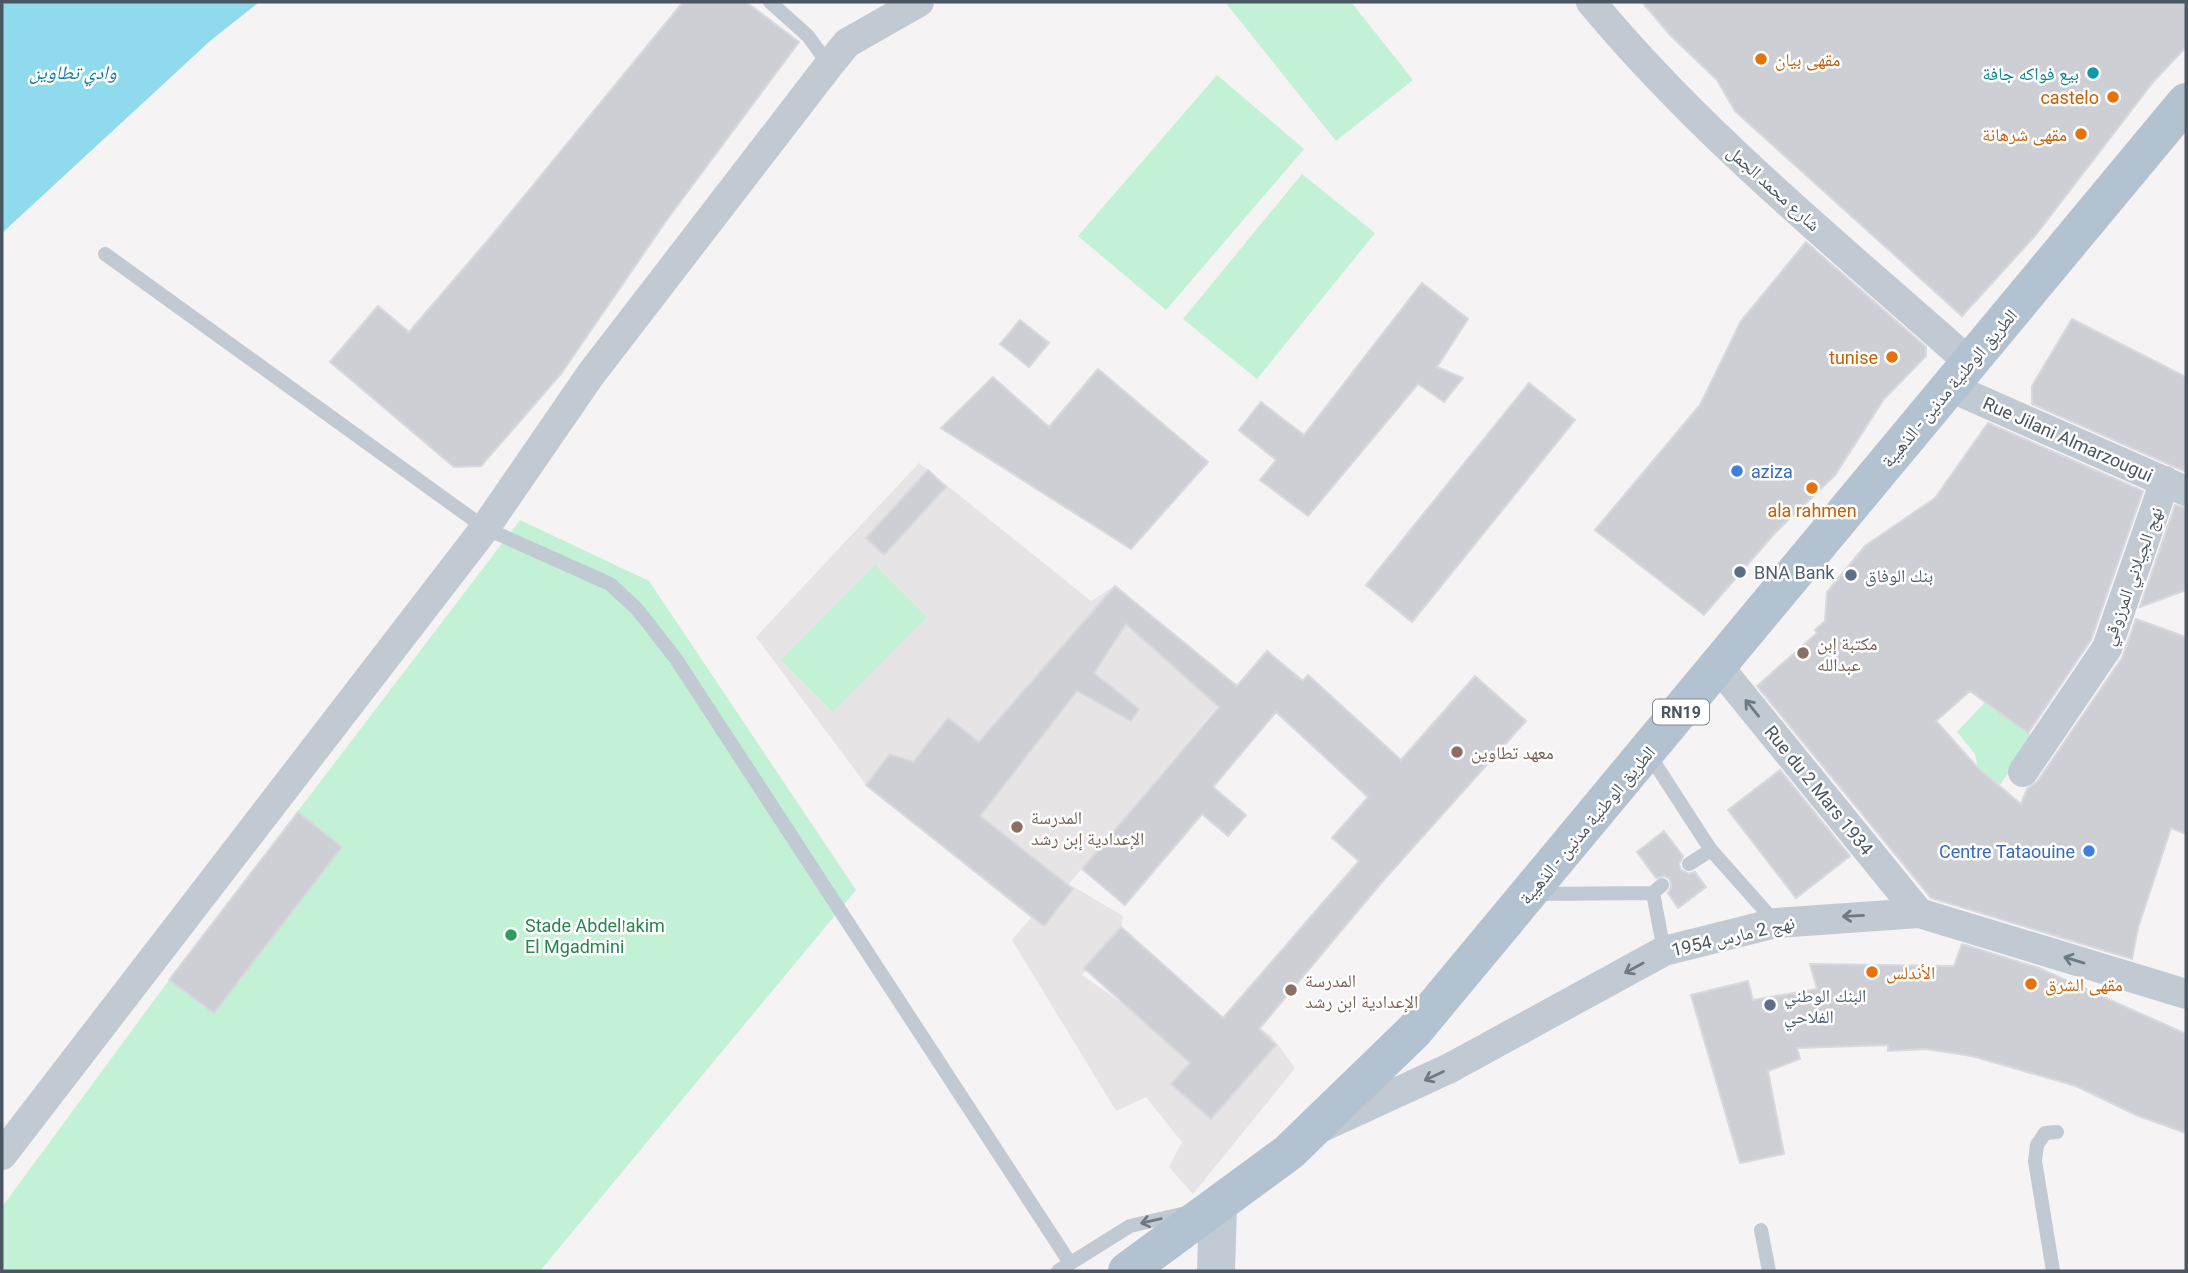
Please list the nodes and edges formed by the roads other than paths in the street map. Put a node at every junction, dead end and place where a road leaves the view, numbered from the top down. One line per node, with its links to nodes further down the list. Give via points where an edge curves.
1 (770, 2): 4 (lane, via 808,36)
2 (919, 2): 4 (street, via 847,43)
3 (1591, 2): 7 (street, شارع محمد الجمل, via 1700,121)
4 (829, 65): 9 (street, via 590,374)
5 (2186, 102): 7 (main road, الطريق الوطنية مدنين - الذهيبة / RN19)
6 (105, 254): 9 (lane)
7 (1960, 375): 8 (street, Rue Jilani Almarzougui); 10 (main road, الطريق الوطنية مدنين - الذهيبة / RN19)
8 (2176, 486): 12 (street, نهج الجيلاني المرزوقي, via 2107,648)
9 (485, 528): 22 (street); 25 (lane, via 610,584 637,609 676,659)
10 (1718, 666): 11 (main road, الطريق الوطنية مدنين - الذهيبة / RN19); 16 (street, Rue du 2 Mars 1934, one-way to 10)
11 (1648, 753): 13 (lane); 15 (main road, الطريق الوطنية مدنين - الذهيبة / RN19)
12 (2022, 772)
13 (1711, 850): 14 (lane); 17 (lane)
14 (1689, 864)
15 (1530, 894): 18 (lane, via 1657,889); 20 (main road, الطريق الوطنية مدنين - الذهيبة / RN19, via 1413,1031)
16 (1919, 913): 17 (street, نهج 2 مارس 1954, one-way to 17); 19 (street, نهج 2 مارس 1954, one-way to 16)
17 (1776, 923): 18 (street, نهج 2 مارس 1954)
18 (1664, 951): 20 (street, نهج 2 مارس 1954, one-way to 20, via 1450,1068)
19 (2186, 993)
20 (1311, 1132): 23 (main road, الطريق الوطنية مدنين - الذهيبة / RN19)
21 (2057, 1132): 29 (lane, via 2045,1133 2035,1161)
22 (2, 1155)
23 (1218, 1206): 25 (lane, one-way to 25, via 1130,1226); 26 (main road, الطريق الوطنية مدنين - الذهيبة / RN19); 27 (main road)
24 (1761, 1230): 28 (lane)
25 (1064, 1267)
26 (1127, 1271)
27 (1216, 1271)
28 (1769, 1271)
29 (2053, 1271)

